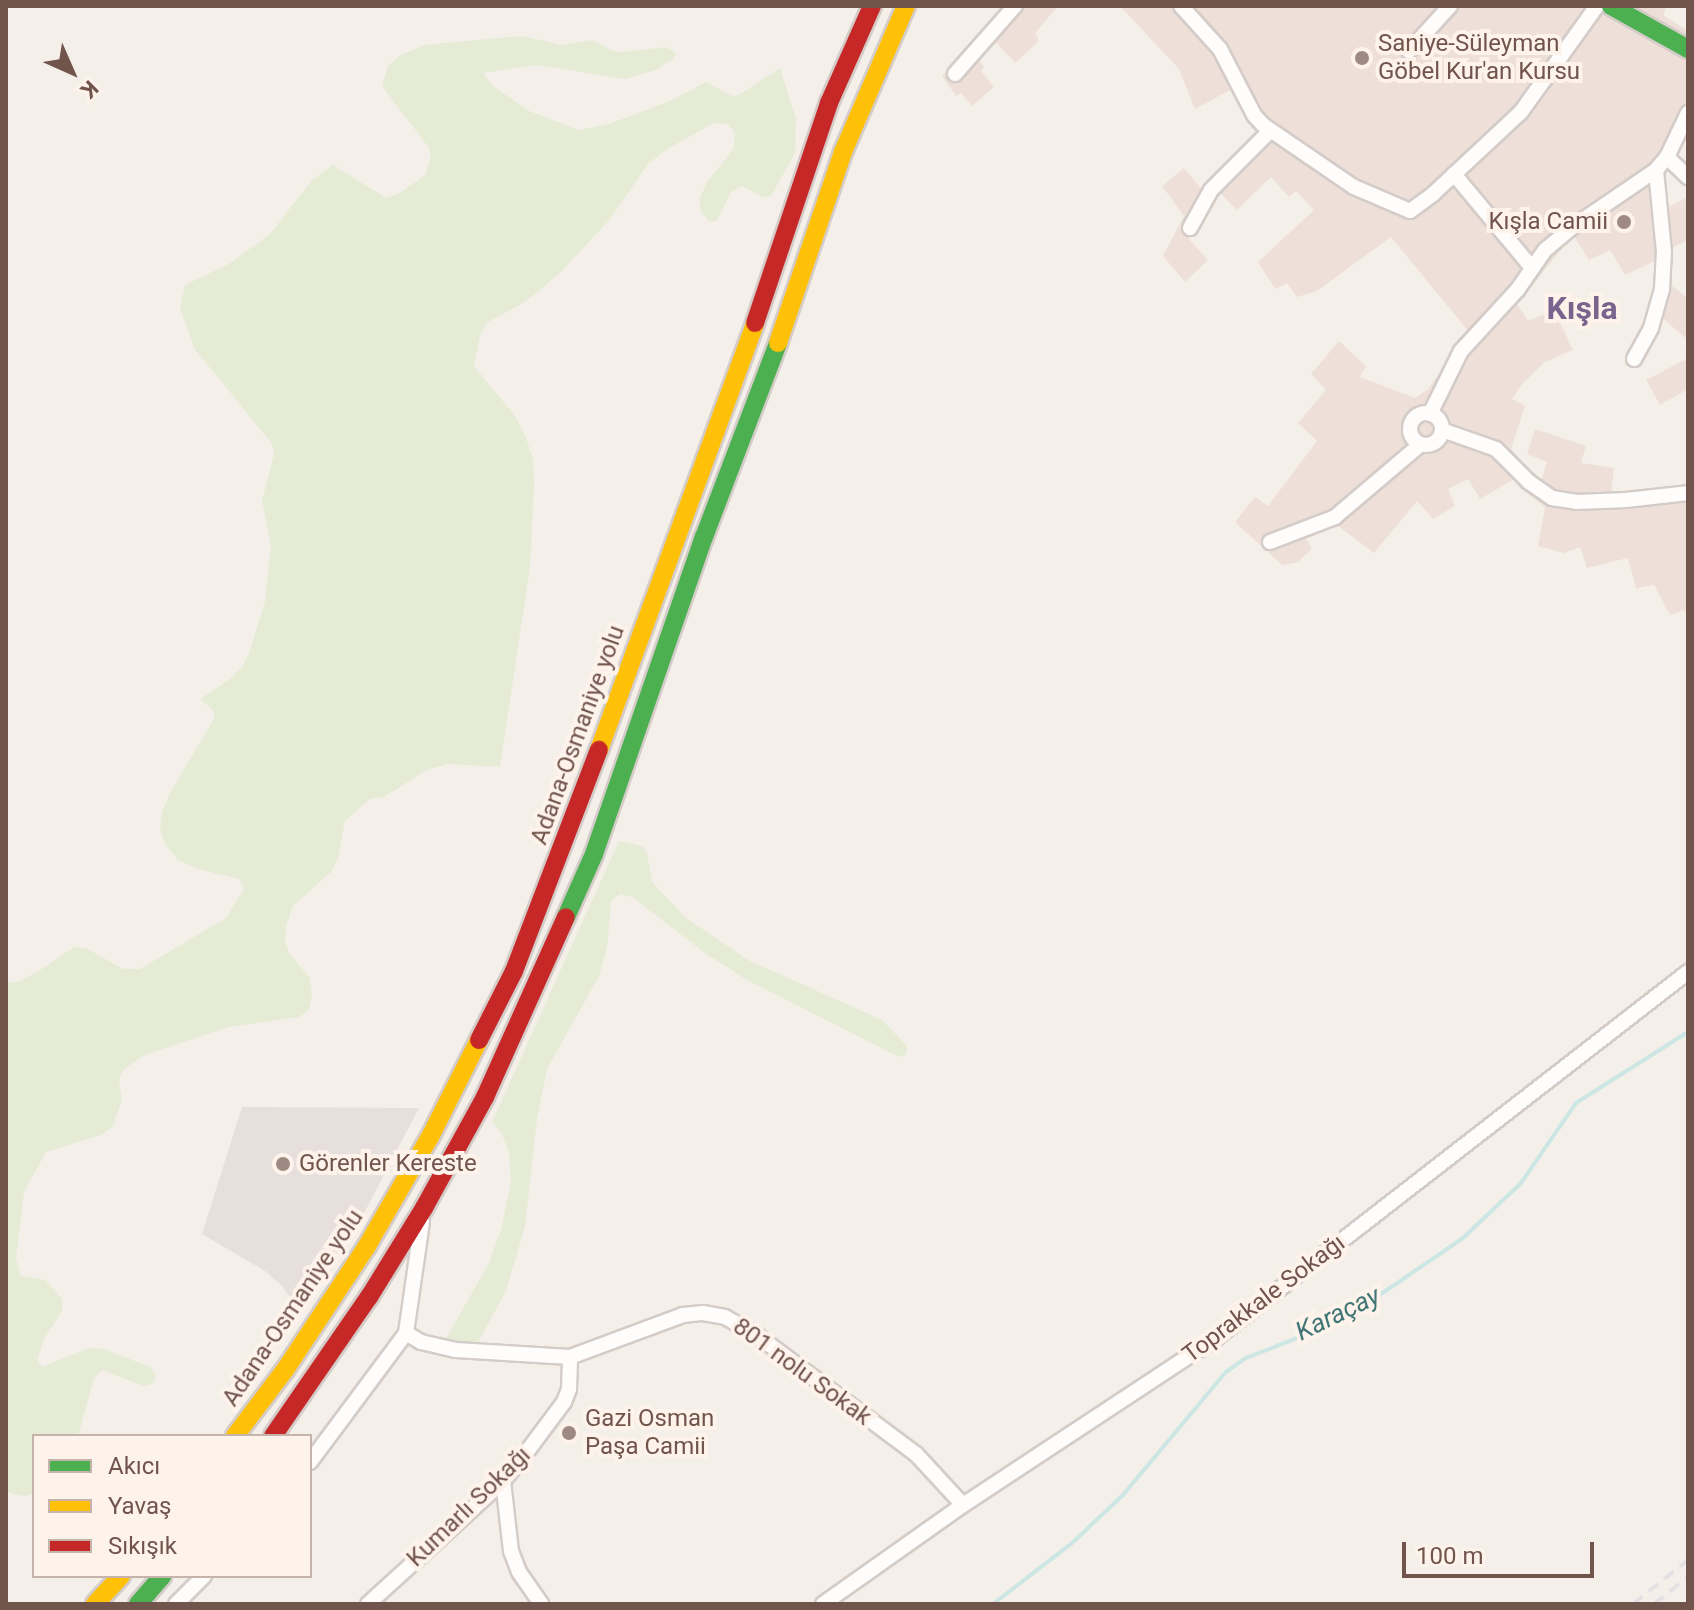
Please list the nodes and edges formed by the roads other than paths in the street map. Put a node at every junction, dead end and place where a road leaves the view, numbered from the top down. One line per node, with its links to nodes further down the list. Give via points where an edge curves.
1 (872, 6): 29 (main road, Adana-Osmaniye yolu, via 829,103 621,694 514,971 430,1137 367,1246)
2 (906, 6): 26 (main road, via 843,152 594,854 485,1097)
3 (1015, 6): 10 (street)
4 (1181, 6): 12 (street, via 1220,49 1254,115)
5 (1450, 6): 9 (street)
6 (1597, 6): 15 (street, via 1532,100)
7 (1612, 6): 8 (main road)
8 (1688, 49)
9 (1409, 51)
10 (955, 74)
11 (1688, 113): 13 (street)
12 (1270, 131): 15 (street, via 1354,187 1402,211 1418,207); 17 (street, via 1211,190)
13 (1667, 157): 14 (street); 16 (street)
14 (1656, 170): 18 (street, via 1555,240); 19 (street, via 1664,274 1651,328)
15 (1454, 174): 18 (street)
16 (1688, 177)
17 (1190, 228)
18 (1532, 268): 20 (street, via 1461,351)
19 (1634, 359)
20 (1430, 414): 21 (street); 22 (street, via 1415,418 1410,427)
21 (1442, 430): 22 (street, via 1435,443); 23 (street, via 1496,449 1552,498 1577,502)
22 (1420, 445): 24 (street, via 1335,517)
23 (1688, 493)
24 (1270, 542)
25 (1688, 972): 33 (street, Toprakkale Sokağı, via 1215,1339)
26 (424, 1208): 27 (street); 30 (main road)
27 (406, 1333): 28 (street, via 438,1347); 31 (street)
28 (570, 1357): 32 (street, Kumarlı Sokağı, via 564,1402); 33 (street, 801 nolu Sokak, via 683,1315 725,1317 908,1448)
29 (237, 1434)
30 (274, 1434)
31 (312, 1459)
32 (503, 1481): 40 (street, Kumarlı Sokağı); 41 (street, via 511,1551)
33 (963, 1505): 42 (street, Toprakkale Sokağı)
34 (119, 1578): 37 (main road)
35 (160, 1578): 38 (main road)
36 (202, 1578): 39 (street)
37 (95, 1604)
38 (138, 1604)
39 (176, 1604)
40 (368, 1604)
41 (541, 1604)
42 (823, 1604)

